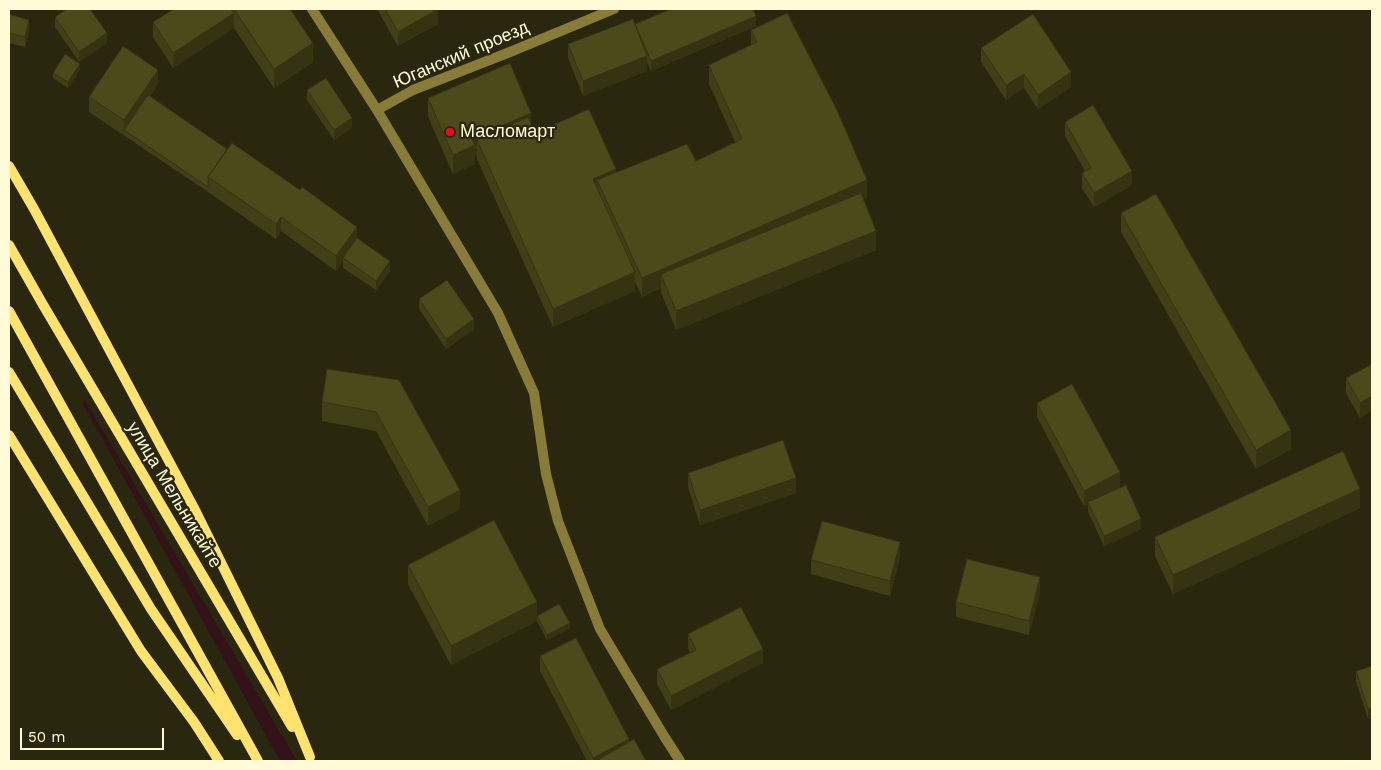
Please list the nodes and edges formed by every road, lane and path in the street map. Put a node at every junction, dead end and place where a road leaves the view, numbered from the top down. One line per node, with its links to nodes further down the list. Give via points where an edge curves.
1 (312, 9): 3 (street)
2 (614, 9): 3 (street, Юганский проезд, via 413,90)
3 (377, 110): 12 (street, via 502,322 534,393 546,474 558,521 600,629)
4 (9, 166): 9 (main road, via 194,508 278,678)
5 (9, 245): 9 (main road, улица Мельникайте)
6 (12, 315): 11 (main road)
7 (9, 372): 11 (main road, via 151,609)
8 (9, 435): 10 (main road, via 141,651)
9 (311, 759)
10 (219, 761)
11 (257, 761)
12 (680, 761)

